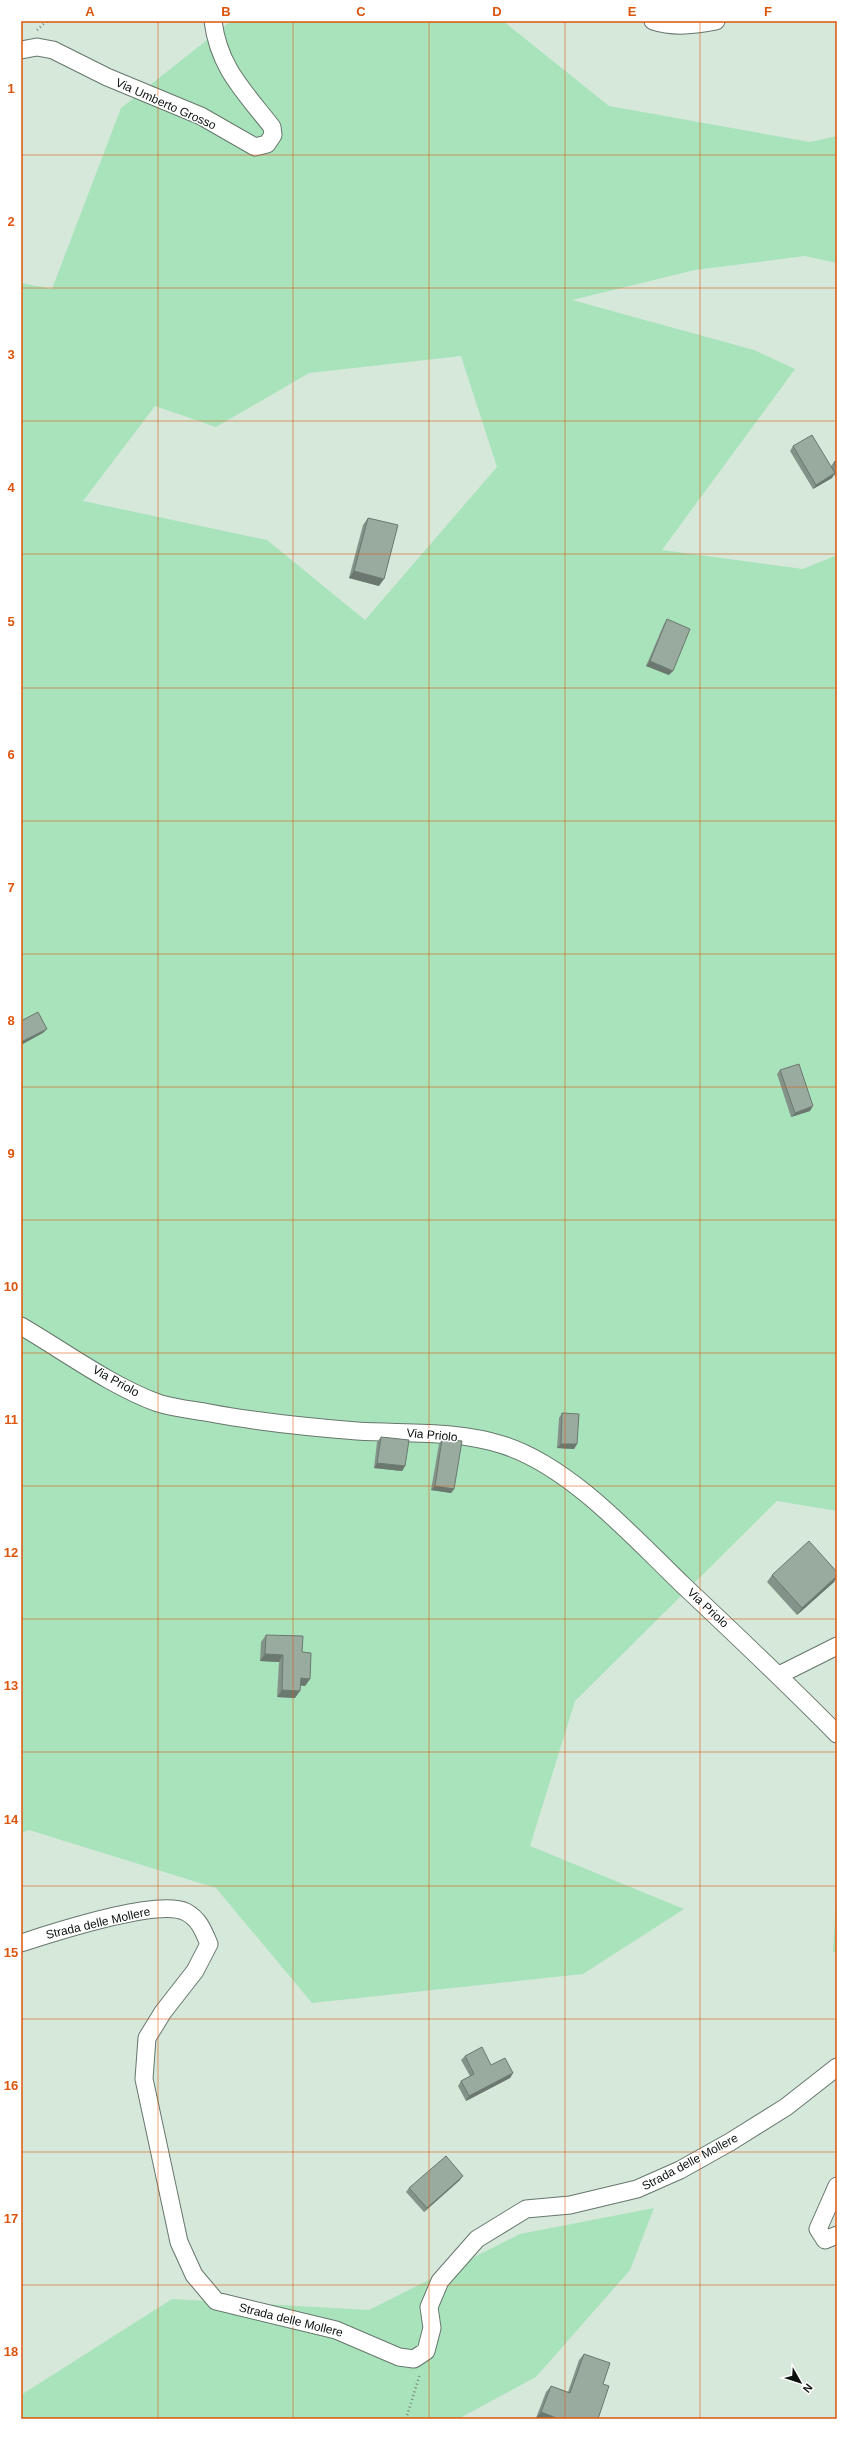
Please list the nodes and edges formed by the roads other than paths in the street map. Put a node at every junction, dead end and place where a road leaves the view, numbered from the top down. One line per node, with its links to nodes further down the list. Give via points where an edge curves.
1 (213, 21): 4 (street, Via Umberto Grosso, via 219,51 229,72 272,127 273,136 267,144 255,147 201,116 107,77 53,50 36,47)
2 (653, 21): 3 (street, via 664,25 687,26)
3 (716, 21)
4 (21, 50)
5 (21, 1326): 7 (street, Via Priolo, via 128,1390 160,1404 254,1421 356,1431 424,1432 475,1439 520,1451 550,1467 613,1518)
6 (837, 1646): 7 (street)
7 (780, 1675): 8 (street, Via Priolo)
8 (837, 1734)
9 (21, 1943): 10 (street, Strada delle Mollere, via 110,1918 160,1909 185,1912 200,1922 209,1944 195,1971 163,2012 147,2038 144,2079 179,2242 194,2275 216,2301 336,2330 399,2357 414,2359 426,2351 432,2328 429,2307 440,2281 477,2239 526,2209 570,2205 637,2189 680,2170 786,2107)
10 (837, 2067)
11 (837, 2186): 12 (street, via 818,2229 825,2240)
12 (837, 2235)

